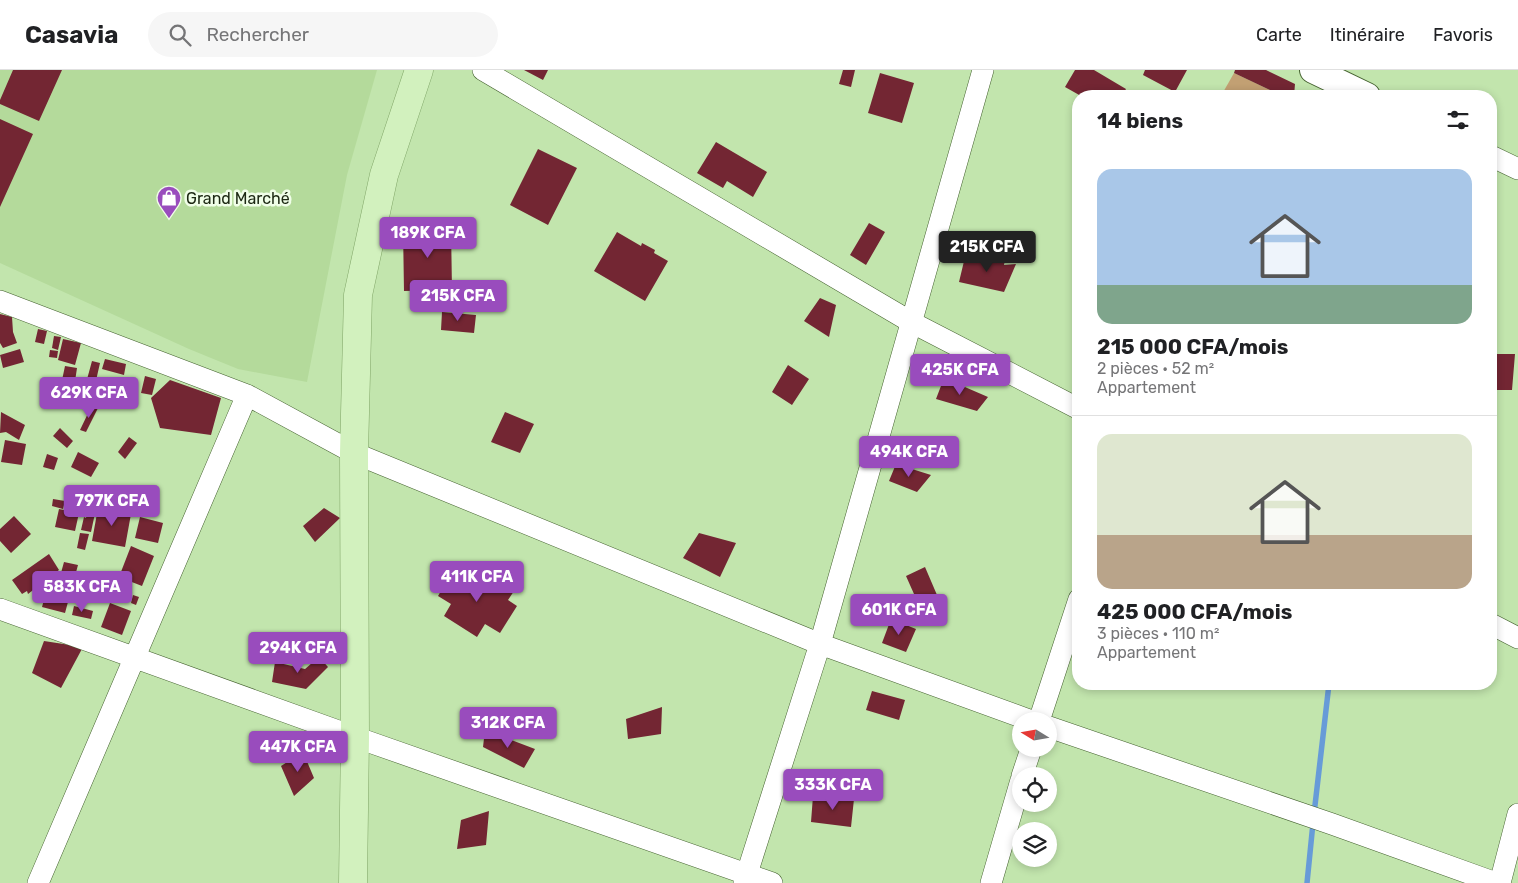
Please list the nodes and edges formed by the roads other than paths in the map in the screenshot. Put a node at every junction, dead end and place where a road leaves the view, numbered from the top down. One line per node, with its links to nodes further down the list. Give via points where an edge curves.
1 (419, 70): 12 (main road, via 384,176 358,295)
2 (483, 70): 9 (street)
3 (983, 70): 9 (street)
4 (1313, 70): 5 (street)
5 (1355, 90)
6 (1497, 159): 7 (street)
7 (1518, 169)
8 (0, 301): 10 (street)
9 (911, 322): 11 (street); 17 (street)
10 (247, 395): 12 (street); 18 (street)
11 (1072, 405)
12 (354, 453): 17 (street); 22 (main road)
13 (0, 609): 18 (street)
14 (1072, 620): 19 (street)
15 (1497, 627): 16 (street)
16 (1518, 638)
17 (820, 644): 20 (street); 25 (street)
18 (134, 657): 22 (street); 26 (street)
19 (1042, 712)
20 (1012, 714)
21 (1058, 730): 30 (street)
22 (355, 737): 25 (street); 27 (main road)
23 (1012, 811): 29 (street)
24 (1518, 814): 31 (street)
25 (745, 879): 28 (street)
26 (38, 883)
27 (353, 883)
28 (772, 883)
29 (991, 883)
30 (1496, 883)
31 (1500, 883)

